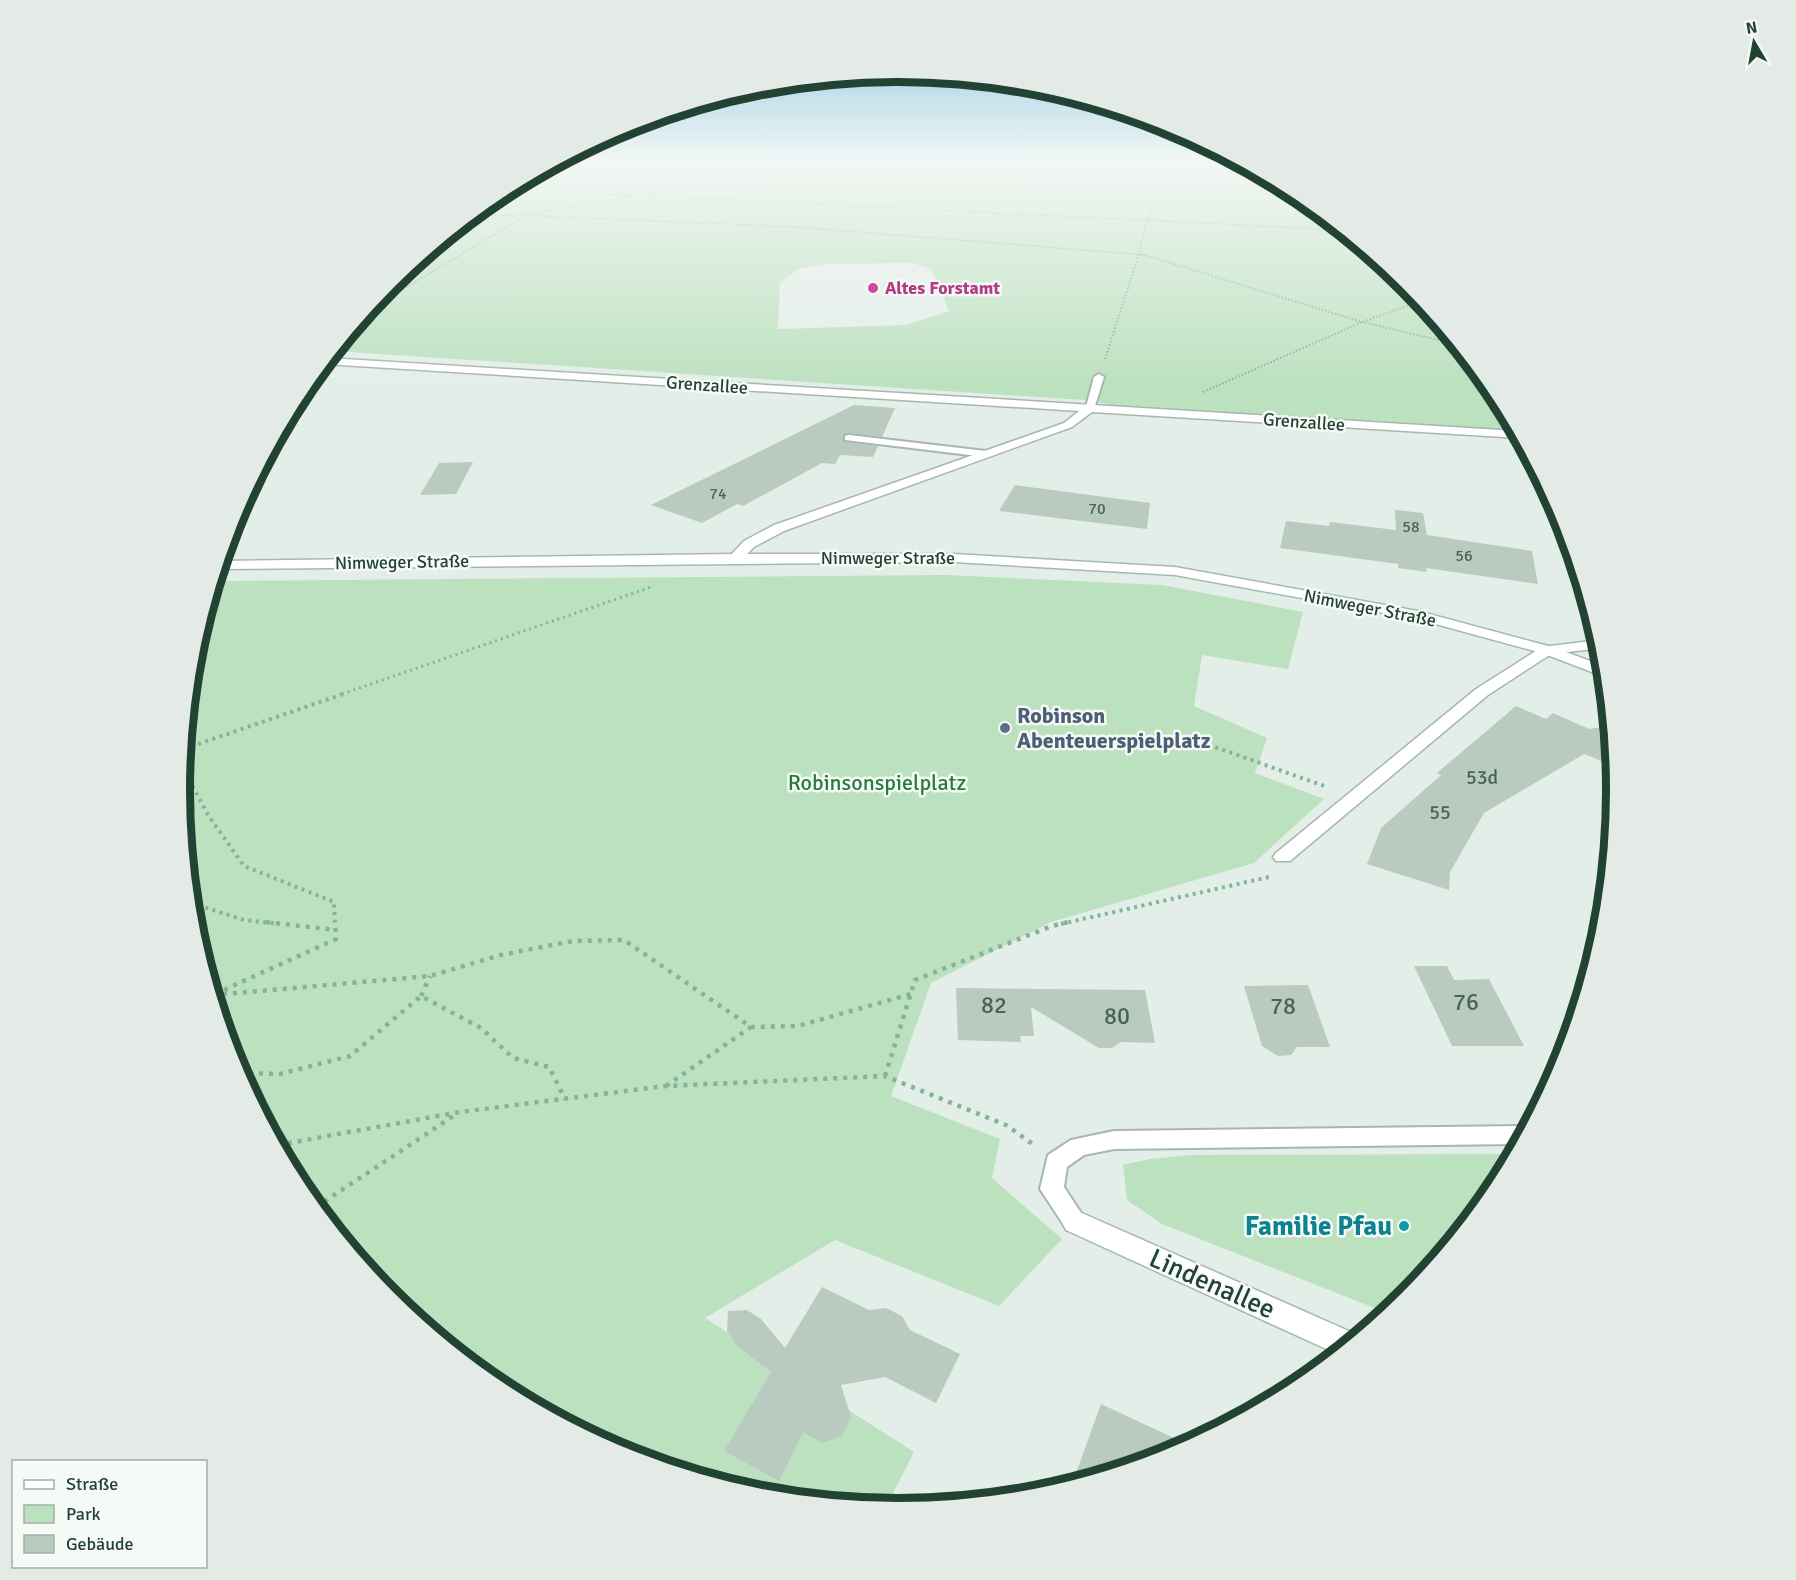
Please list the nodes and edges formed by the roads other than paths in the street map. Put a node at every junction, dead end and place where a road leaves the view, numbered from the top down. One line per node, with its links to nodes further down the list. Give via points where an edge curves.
1 (335, 362): 3 (street, Grenzallee)
2 (1099, 377): 3 (lane)
3 (1089, 409): 4 (street, Grenzallee); 6 (street, via 1068,425)
4 (1510, 434)
5 (849, 438): 6 (lane)
6 (986, 454): 7 (street, via 779,528 749,544)
7 (735, 558): 8 (street, Nimweger Straße); 10 (street, Nimweger Straße, via 954,558 1175,571 1418,615)
8 (228, 564)
9 (1590, 645): 10 (street)
10 (1547, 650): 11 (street, Nimweger Straße); 12 (street, via 1482,692)
11 (1594, 668)
12 (1283, 857)
13 (1516, 1135): 14 (lane, via 1114,1140 1079,1147 1056,1162 1052,1189)
14 (1075, 1222): 15 (street, Lindenallee)
15 (1340, 1342)

